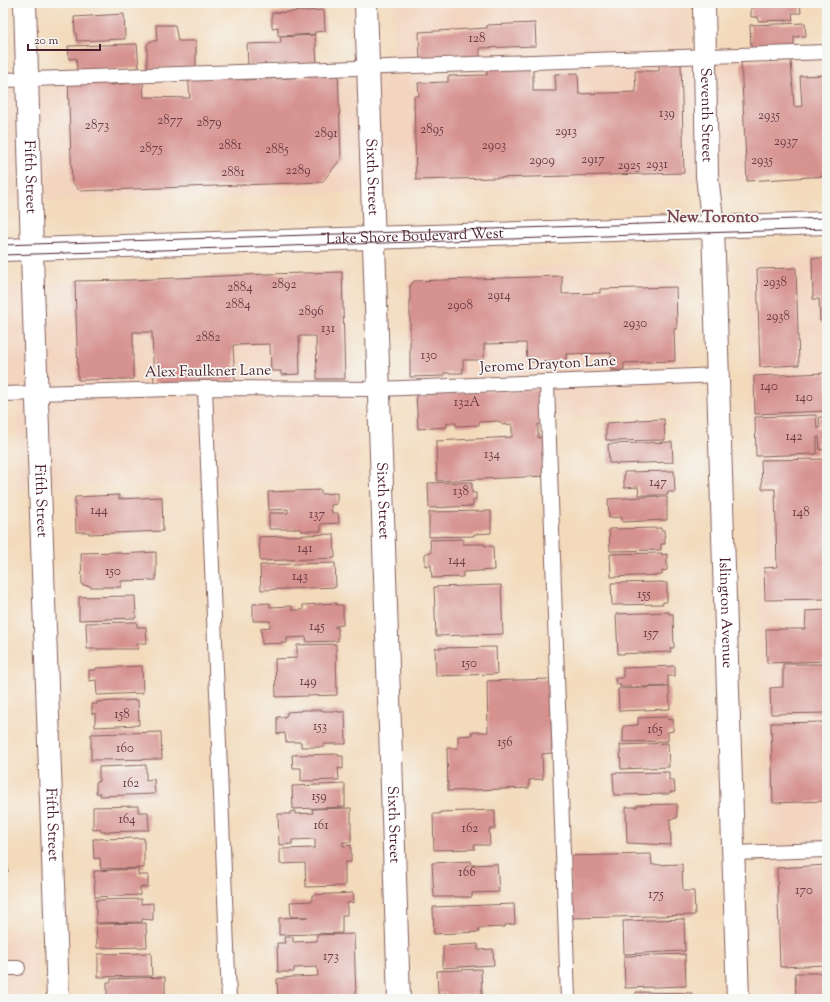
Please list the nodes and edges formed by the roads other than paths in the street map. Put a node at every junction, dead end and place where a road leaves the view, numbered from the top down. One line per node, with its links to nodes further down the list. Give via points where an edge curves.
1 (25, 3): 7 (street, Fifth Street)
2 (366, 3): 6 (street, Sixth Street)
3 (704, 3): 5 (street, Seventh Street)
4 (827, 52): 5 (lane)
5 (706, 56): 6 (lane); 10 (street, Seventh Street, via 707,176)
6 (368, 66): 7 (lane); 11 (street, Sixth Street)
7 (27, 79): 8 (lane); 12 (street, Fifth Street)
8 (3, 80)
9 (827, 223): 10 (street, Lake Shore Boulevard West)
10 (713, 227): 11 (street, Lake Shore Boulevard West); 14 (street, Islington Avenue)
11 (374, 238): 12 (street, Lake Shore Boulevard West); 17 (street, Sixth Street)
12 (32, 249): 13 (street, Lake Shore Boulevard West); 18 (street, Fifth Street)
13 (3, 250)
14 (719, 375): 15 (lane, Jerome Drayton Lane); 21 (street, Islington Avenue)
15 (547, 383): 17 (lane, Jerome Drayton Lane); 27 (lane)
16 (205, 388): 17 (lane, Alex Faulkner Lane); 18 (lane, Alex Faulkner Lane); 25 (lane)
17 (378, 389): 26 (street, Sixth Street)
18 (38, 393): 19 (lane, Alex Faulkner Lane); 24 (street, Fifth Street)
19 (3, 394)
20 (827, 850): 21 (lane)
21 (734, 852): 28 (street, Islington Avenue)
22 (3, 968): 23 (lane)
23 (18, 968)
24 (58, 999)
25 (229, 999)
26 (399, 999)
27 (568, 999)
28 (738, 999)

